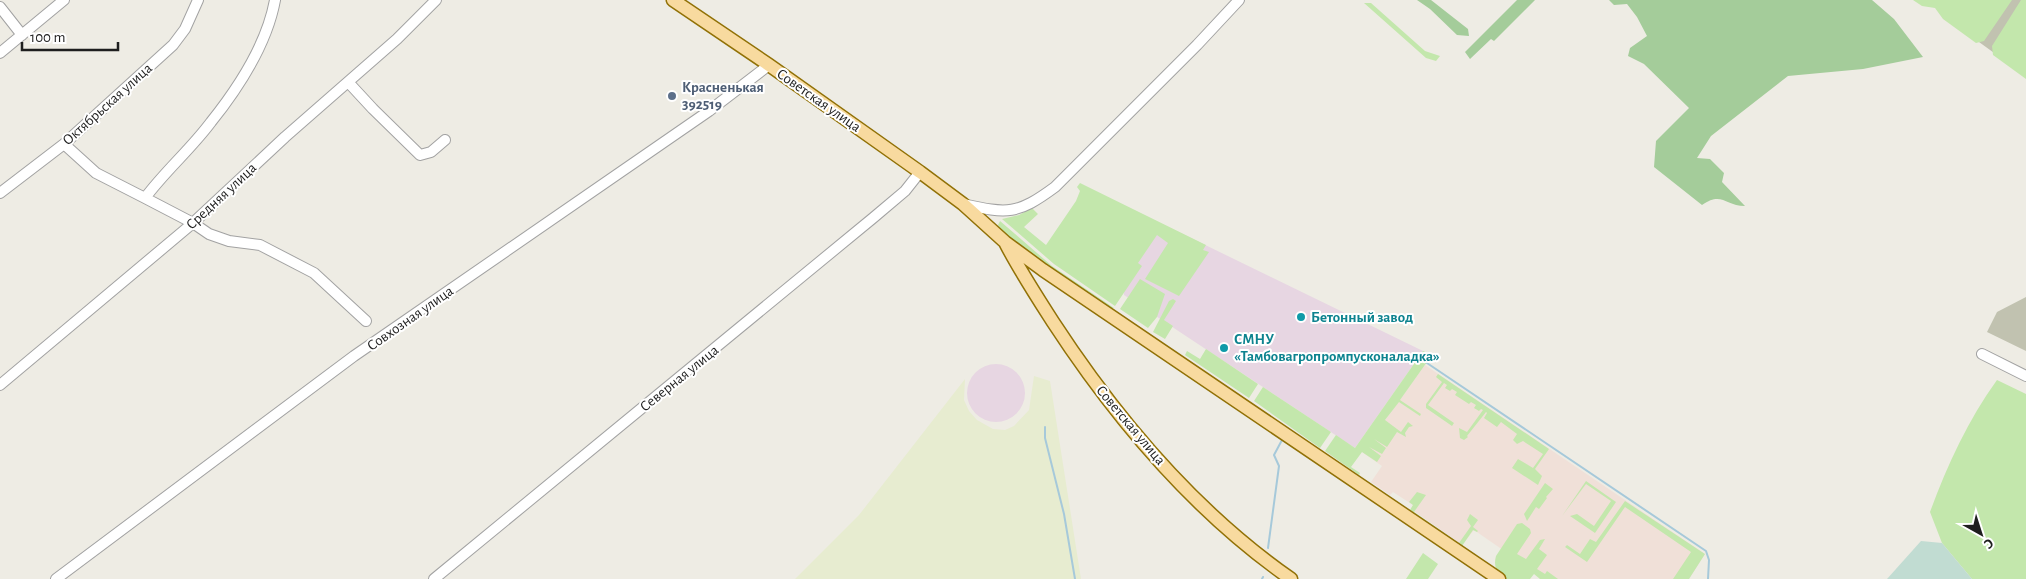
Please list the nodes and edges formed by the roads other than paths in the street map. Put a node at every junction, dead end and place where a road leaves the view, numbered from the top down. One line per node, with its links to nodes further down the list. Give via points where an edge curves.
1 (64, 0): 8 (street)
2 (198, 0): 13 (street, Октябрьская улица, via 185,29 173,45)
3 (275, 0): 16 (street, via 272,18 257,52 232,94 211,123)
4 (436, 0): 11 (street, Средняя улица)
5 (673, 0): 10 (main road, Советская улица)
6 (1239, 0): 17 (street, via 1055,187 1033,203 1016,210 996,212)
7 (0, 7): 8 (street)
8 (22, 35): 9 (street)
9 (0, 53)
10 (769, 65): 14 (main road, Советская улица); 24 (street, Совхозная улица, via 709,111 354,356)
11 (348, 82): 12 (street, via 420,155 430,152); 18 (street, Средняя улица)
12 (445, 140)
13 (64, 144): 15 (street, Октябрьская улица); 16 (street, via 96,173)
14 (920, 172): 17 (main road, Советская улица); 25 (street, Северная улица, via 905,191 873,218)
15 (0, 193)
16 (145, 198): 18 (street)
17 (963, 204): 19 (main road, Советская улица)
18 (193, 223): 20 (street, via 208,234 229,241 260,245 314,274); 23 (street, Средняя улица)
19 (1005, 242): 26 (main road, Советская улица, via 1070,347 1149,450 1237,536); 27 (main road)
20 (366, 321)
21 (1982, 354): 22 (street)
22 (2026, 376)
23 (0, 385)
24 (56, 579)
25 (434, 579)
26 (1291, 579)
27 (1499, 579)

